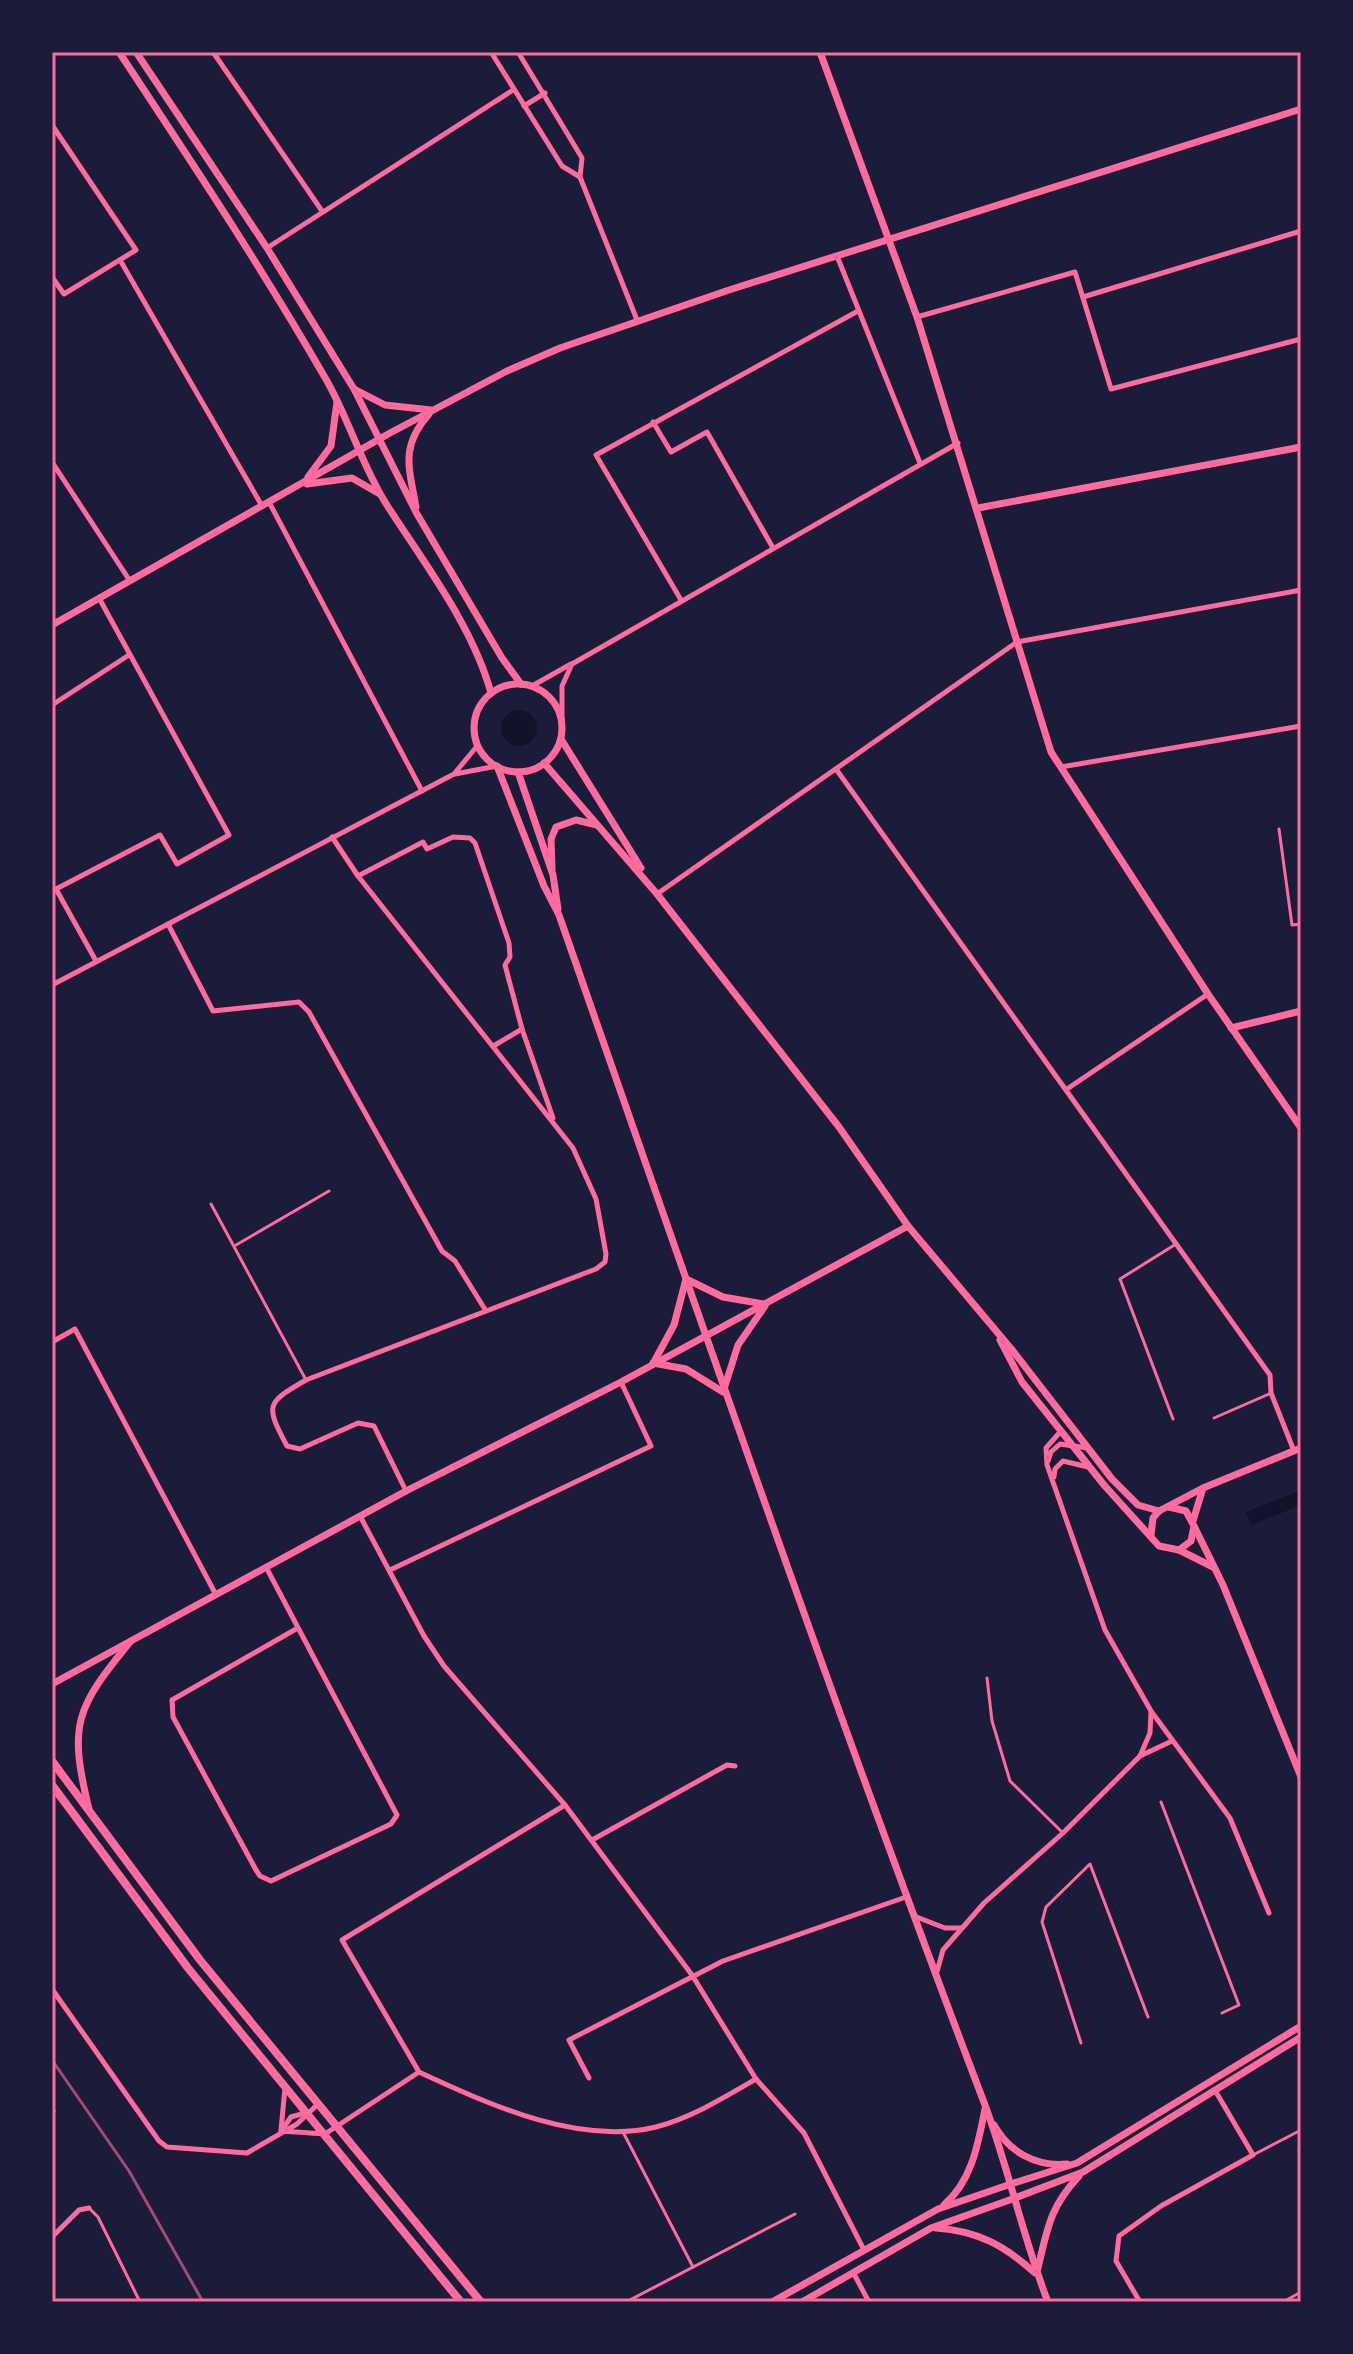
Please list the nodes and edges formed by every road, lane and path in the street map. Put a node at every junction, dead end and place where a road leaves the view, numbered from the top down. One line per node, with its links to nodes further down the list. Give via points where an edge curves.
1 (119, 52): 26 (street, via 256,257)
2 (136, 52): 16 (street)
3 (213, 52): 13 (street)
4 (491, 52): 7 (street)
5 (518, 52): 8 (street)
6 (820, 52): 15 (street)
7 (513, 90): 9 (street); 13 (street)
8 (545, 93): 9 (street); 12 (street, via 582,158)
9 (524, 106): 12 (street, via 562,166)
10 (1301, 109): 15 (street)
11 (52, 125): 18 (street, via 136,250)
12 (580, 177): 23 (street)
13 (322, 211): 16 (street)
14 (1301, 231): 20 (street)
15 (889, 239): 17 (street); 22 (street)
16 (267, 248): 25 (street)
17 (837, 256): 21 (street); 23 (street)
18 (120, 260): 19 (street, via 64,294); 37 (street)
19 (52, 277)
20 (1083, 297): 22 (street, via 1072,272); 24 (street, via 1111,389)
21 (858, 311): 28 (street); 34 (street)
22 (917, 317): 30 (street)
23 (637, 320): 27 (street, via 507,371)
24 (1301, 339)
25 (354, 389): 27 (street, via 385,405); 29 (street)
26 (337, 398): 32 (street); 35 (street, via 331,446)
27 (433, 410): 29 (street); 39 (street, via 409,445)
28 (653, 422): 40 (street, via 671,452 707,432); 44 (street, via 596,455)
29 (378, 439): 32 (street); 39 (street)
30 (958, 443): 34 (street); 38 (street)
31 (1301, 447): 38 (street)
32 (361, 450): 35 (street); 36 (street)
33 (52, 462): 41 (street)
34 (920, 463): 40 (street)
35 (301, 485): 36 (street, via 352,478); 37 (street)
36 (385, 501): 51 (street, via 418,547)
37 (266, 504): 41 (street); 63 (street)
38 (978, 508): 46 (street)
39 (417, 514): 49 (street)
40 (773, 548): 44 (street)
41 (130, 581): 43 (street)
42 (1301, 590): 46 (street)
43 (99, 598): 45 (street); 47 (street)
44 (681, 600): 48 (street)
45 (52, 625)
46 (1017, 642): 59 (street); 60 (street)
47 (129, 655): 52 (street); 73 (street, via 229,835 177,864 160,835 56,889)
48 (572, 664): 50 (street); 53 (street, via 562,686)
49 (521, 684): 50 (street); 51 (street)
50 (532, 686): 53 (street, via 553,700)
51 (491, 693): 56 (street, via 475,720)
52 (52, 705)
53 (562, 723): 55 (street)
54 (1301, 726): 59 (street)
55 (561, 739): 57 (street); 69 (street)
56 (478, 745): 58 (street); 62 (street)
57 (544, 763): 61 (street); 64 (street)
58 (497, 766): 61 (street); 62 (street); 70 (street)
59 (1059, 767): 75 (street)
60 (836, 769): 69 (street); 80 (street)
61 (518, 772): 67 (street)
62 (454, 774): 63 (street)
63 (422, 791): 66 (street)
64 (602, 827): 67 (street, via 576,820 556,827 551,839); 69 (street)
65 (1279, 829): 72 (lane, via 1292,925)
66 (332, 837): 68 (street); 71 (street)
67 (553, 875): 70 (street)
68 (358, 876): 78 (street, via 423,842 427,849 453,837 470,838 509,943 505,965); 79 (street)
69 (657, 894): 85 (street, via 839,1127)
70 (559, 915): 88 (street)
71 (168, 924): 73 (street); 90 (street, via 213,1011 299,1002 309,1012 442,1251 455,1261)
72 (1301, 924)
73 (96, 961): 74 (street)
74 (52, 985)
75 (1208, 994): 77 (street); 80 (street)
76 (1301, 1011): 77 (street)
77 (1231, 1028): 82 (street)
78 (522, 1029): 79 (street); 81 (street)
79 (495, 1045): 81 (street)
80 (1067, 1089): 86 (street)
81 (554, 1123): 90 (street, via 573,1148 596,1199 605,1262)
82 (1301, 1128)
83 (329, 1191): 87 (lane)
84 (211, 1204): 87 (lane, via 227,1239)
85 (908, 1226): 89 (street); 91 (street)
86 (1176, 1244): 98 (street, via 1270,1375); 100 (lane, via 1122,1276 1120,1284)
87 (236, 1245): 95 (lane)
88 (686, 1279): 89 (street, via 723,1297); 92 (street); 94 (street, via 674,1325)
89 (766, 1304): 92 (street); 97 (street, via 738,1345)
90 (486, 1311): 95 (street)
91 (994, 1328): 101 (street, via 1022,1382); 103 (street)
92 (705, 1335): 94 (street); 97 (street)
93 (52, 1342): 119 (street, via 75,1329)
94 (653, 1363): 96 (street); 97 (street, via 686,1369)
95 (306, 1380): 109 (street, via 279,1395 270,1410 287,1446 300,1449 358,1423 371,1424)
96 (621, 1382): 109 (street); 117 (street, via 651,1446)
97 (723, 1392): 136 (street)
98 (1271, 1393): 99 (lane); 104 (street)
99 (1214, 1418)
100 (1173, 1419)
101 (1061, 1431): 102 (street); 105 (street, via 1046,1448)
102 (1075, 1447): 103 (street); 105 (street, via 1055,1447); 106 (street)
103 (1089, 1448): 111 (street, via 1130,1498)
104 (1297, 1449): 108 (street)
105 (1047, 1465): 107 (street)
106 (1090, 1467): 107 (street, via 1063,1461 1055,1469); 114 (street)
107 (1054, 1482): 124 (street, via 1105,1630)
108 (1203, 1488): 110 (street); 113 (street)
109 (406, 1491): 112 (street)
110 (1169, 1507): 111 (street); 113 (street, via 1186,1511)
111 (1159, 1511): 114 (street)
112 (360, 1516): 116 (street); 117 (street)
113 (1194, 1524): 115 (street, via 1191,1541); 118 (street)
114 (1151, 1535): 115 (street, via 1165,1550)
115 (1179, 1550): 118 (street)
116 (265, 1567): 119 (street); 120 (street)
117 (390, 1570): 132 (street, via 444,1666)
118 (1216, 1570): 129 (street)
119 (215, 1593): 121 (street)
120 (296, 1629): 120 (street, via 397,1815 391,1824 271,1881 260,1876 173,1717 172,1700)
121 (134, 1638): 123 (street); 133 (street, via 94,1687 81,1715 80,1760)
122 (987, 1678): 134 (lane, via 992,1721 1010,1781)
123 (52, 1684)
124 (1151, 1711): 125 (street); 126 (street, via 1150,1733)
125 (1172, 1741): 126 (street); 137 (street, via 1230,1818)
126 (1140, 1756): 134 (street)
127 (52, 1761): 133 (main road)
128 (735, 1766): 135 (street, via 727,1765)
129 (1301, 1777)
130 (52, 1785): 151 (main road, via 188,1968)
131 (1161, 1802): 143 (lane, via 1239,2005)
132 (565, 1805): 135 (street); 148 (street, via 342,1940)
133 (90, 1816): 153 (main road)
134 (1063, 1833): 139 (street)
135 (592, 1840): 140 (street)
136 (906, 1897): 138 (street); 140 (street)
137 (1269, 1913)
138 (912, 1915): 139 (street, via 945,1928); 141 (street)
139 (963, 1927): 141 (street, via 943,1950)
140 (692, 1975): 149 (street, via 569,2040); 150 (street)
141 (936, 1977): 154 (street)
142 (52, 1989): 158 (street, via 159,2141 171,2148 247,2153)
143 (1222, 2013)
144 (1148, 2017): 147 (lane, via 1090,1864 1046,1907 1042,1922)
145 (1301, 2026): 162 (street)
146 (1301, 2037): 152 (street)
147 (1081, 2043)
148 (419, 2072): 156 (street); 159 (street, via 550,2122)
149 (589, 2078)
150 (756, 2079): 159 (street, via 679,2119); 171 (street, via 804,2133)
151 (285, 2085): 155 (main road); 158 (street)
152 (1216, 2092): 161 (street); 163 (street)
153 (318, 2103): 155 (street); 156 (main road)
154 (985, 2106): 162 (street, via 1016,2150 1040,2163); 164 (street); 167 (street, via 972,2164 960,2187)
155 (307, 2112): 158 (street, via 291,2117); 160 (main road)
156 (337, 2126): 160 (street); 178 (main road)
157 (1301, 2130): 161 (lane)
158 (281, 2131): 160 (street)
159 (623, 2132): 172 (lane)
160 (325, 2134): 177 (main road)
161 (1253, 2155): 184 (street, via 1136,2221 1119,2236 1120,2271)
162 (1077, 2163): 164 (street)
163 (1083, 2172): 165 (street); 174 (street, via 1046,2224)
164 (1011, 2184): 165 (street); 167 (street)
165 (1015, 2198): 169 (street); 174 (street)
166 (89, 2208): 170 (street, via 79,2210); 176 (lane)
167 (938, 2209): 171 (street)
168 (795, 2214): 172 (lane)
169 (931, 2228): 173 (street); 174 (street, via 980,2234)
170 (52, 2237)
171 (865, 2253): 180 (street)
172 (693, 2267): 179 (lane)
173 (854, 2274): 181 (street); 182 (street)
174 (1036, 2275): 183 (street)
175 (1301, 2292): 185 (lane)
176 (140, 2302)
177 (461, 2302)
178 (481, 2302)
179 (626, 2302)
180 (772, 2302)
181 (802, 2302)
182 (869, 2302)
183 (1048, 2302)
184 (1140, 2302)
185 (1283, 2302)

